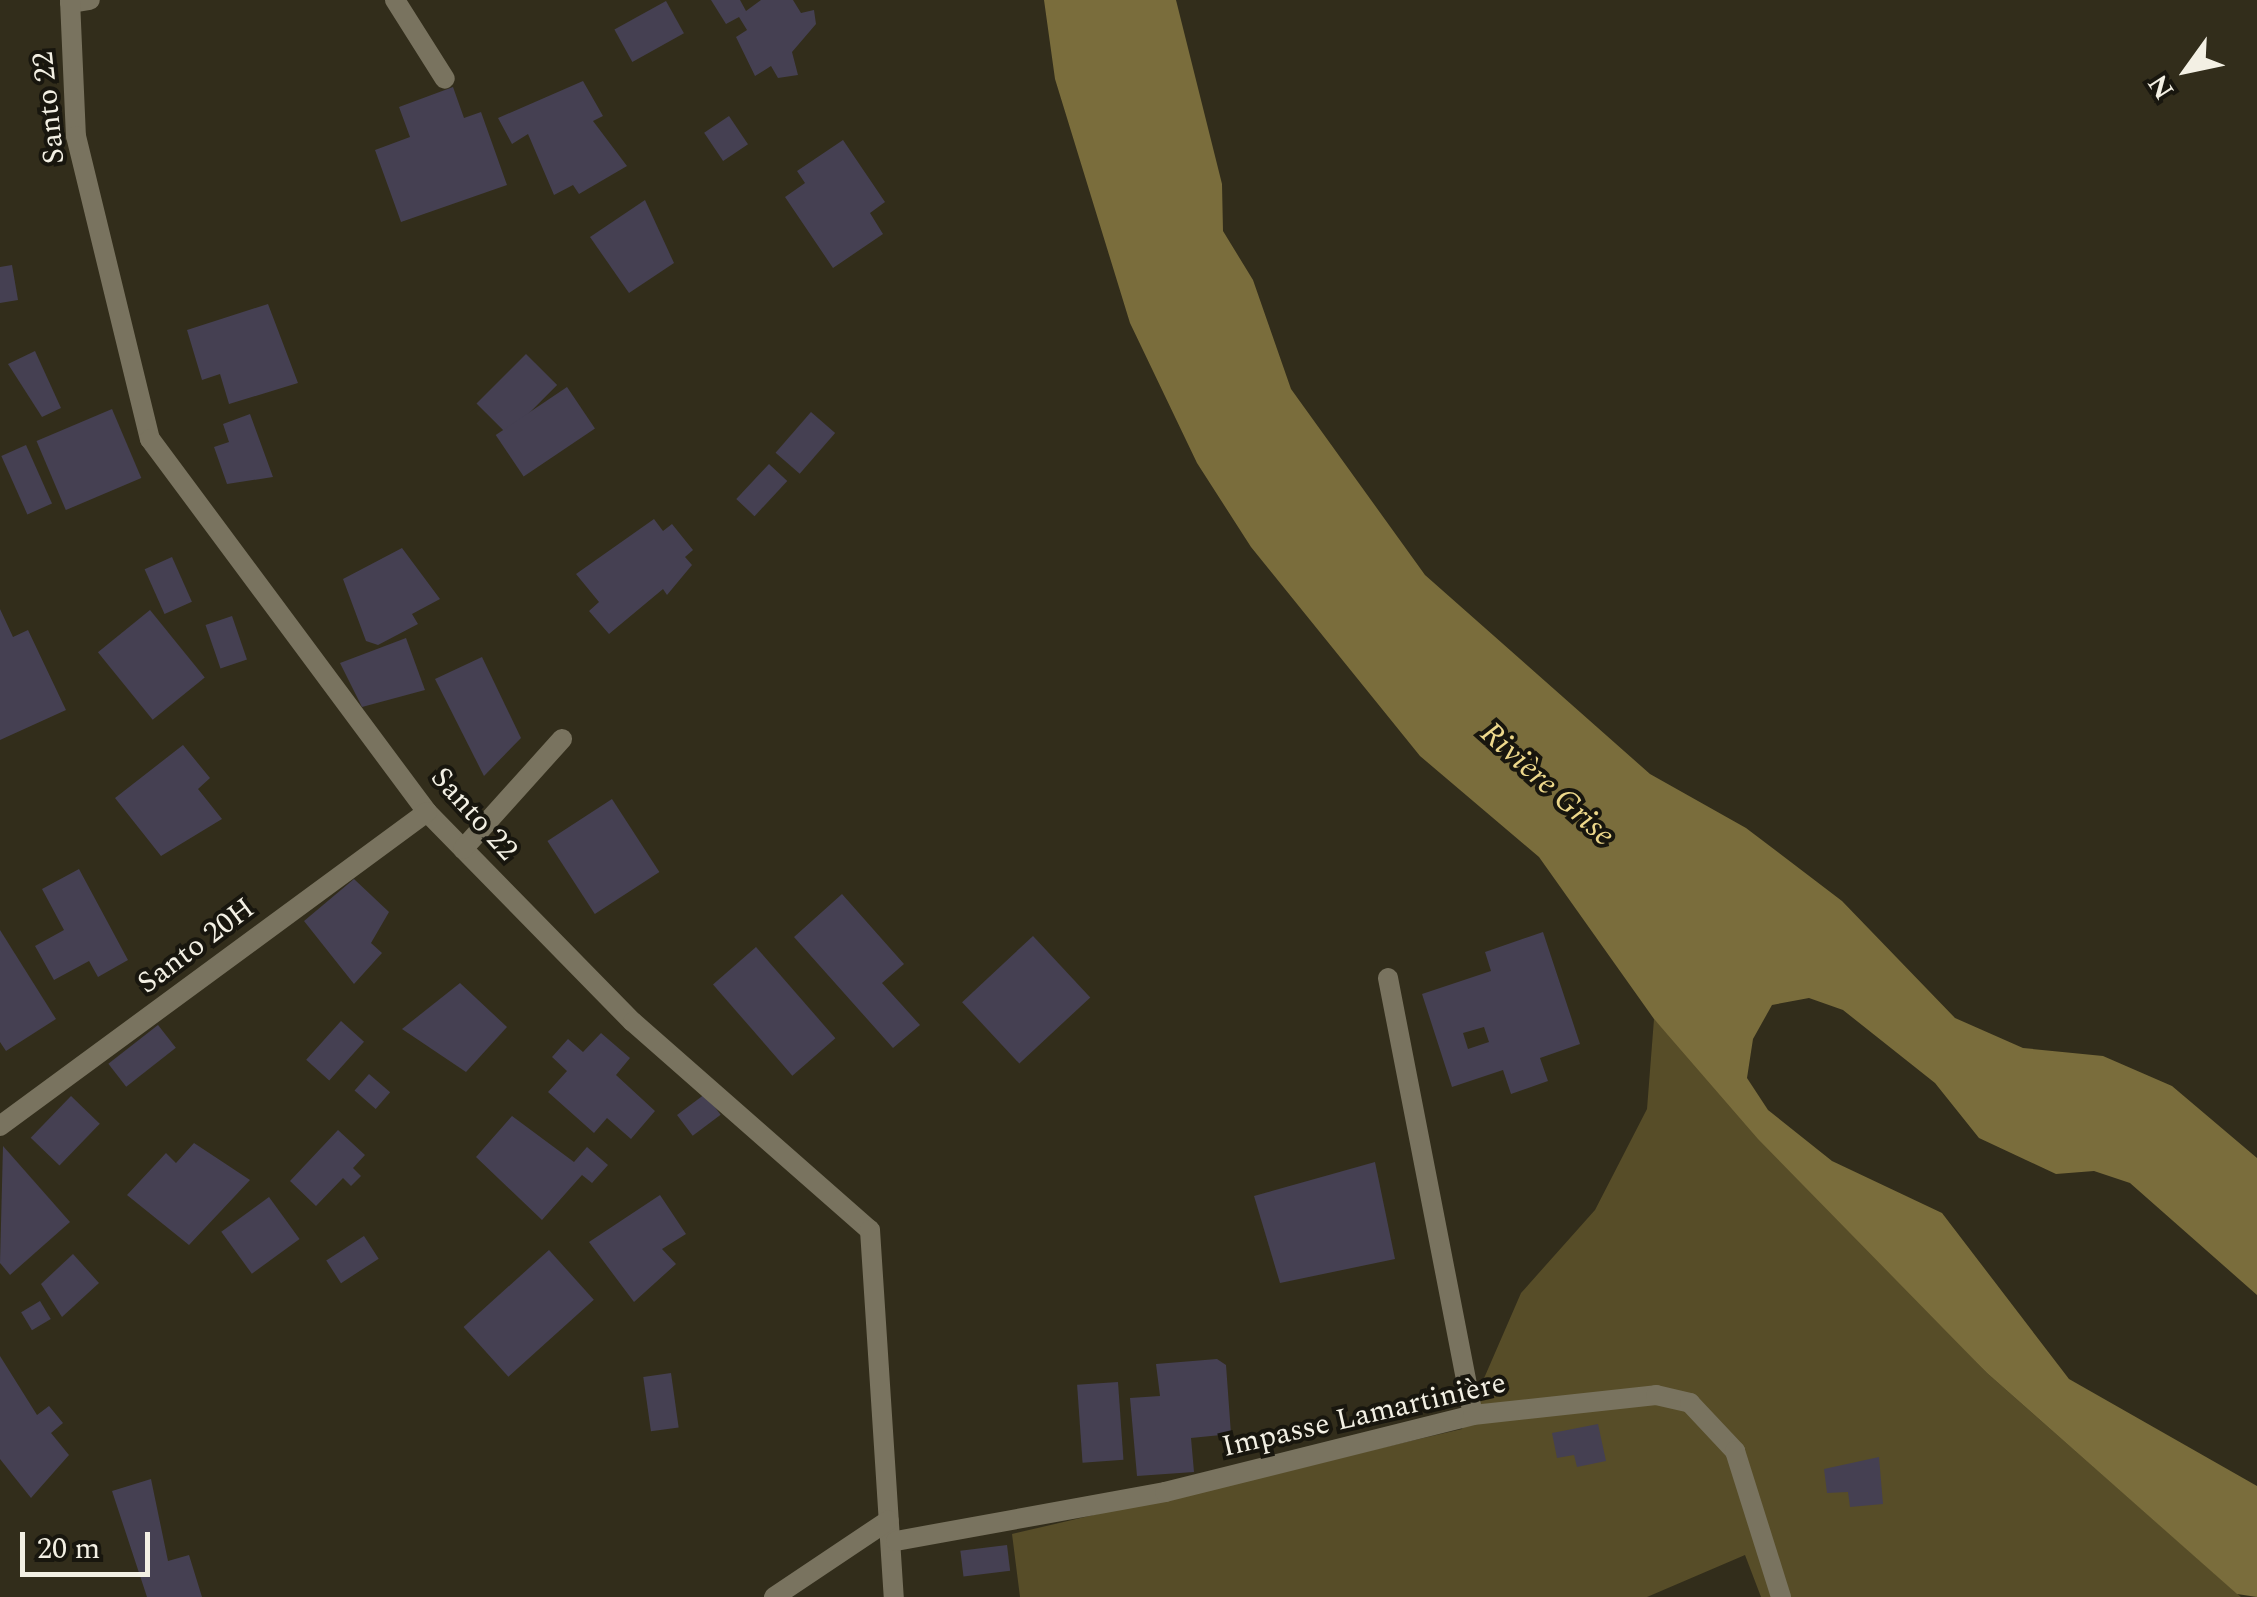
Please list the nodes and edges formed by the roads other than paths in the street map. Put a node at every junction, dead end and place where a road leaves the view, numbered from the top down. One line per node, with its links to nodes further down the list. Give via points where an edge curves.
1 (394, 0): 3 (street)
2 (77, 1): 5 (street, Santo 22, via 76,136 150,440)
3 (444, 79)
4 (562, 739): 6 (street)
5 (427, 812): 6 (street, Santo 22); 8 (street, Santo 20H)
6 (463, 849): 10 (street, Santo 22, via 634,1022 870,1230)
7 (1388, 978): 9 (street)
8 (0, 1126)
9 (1473, 1415): 11 (street, Impasse Lamartinière, via 1166,1492); 14 (street, Impasse Lamartinière, via 1656,1395 1690,1402 1735,1450)
10 (889, 1520): 11 (street, Santo 22); 12 (street)
11 (896, 1541): 13 (street, Santo 22)
12 (774, 1597)
13 (894, 1597)
14 (1781, 1597)

